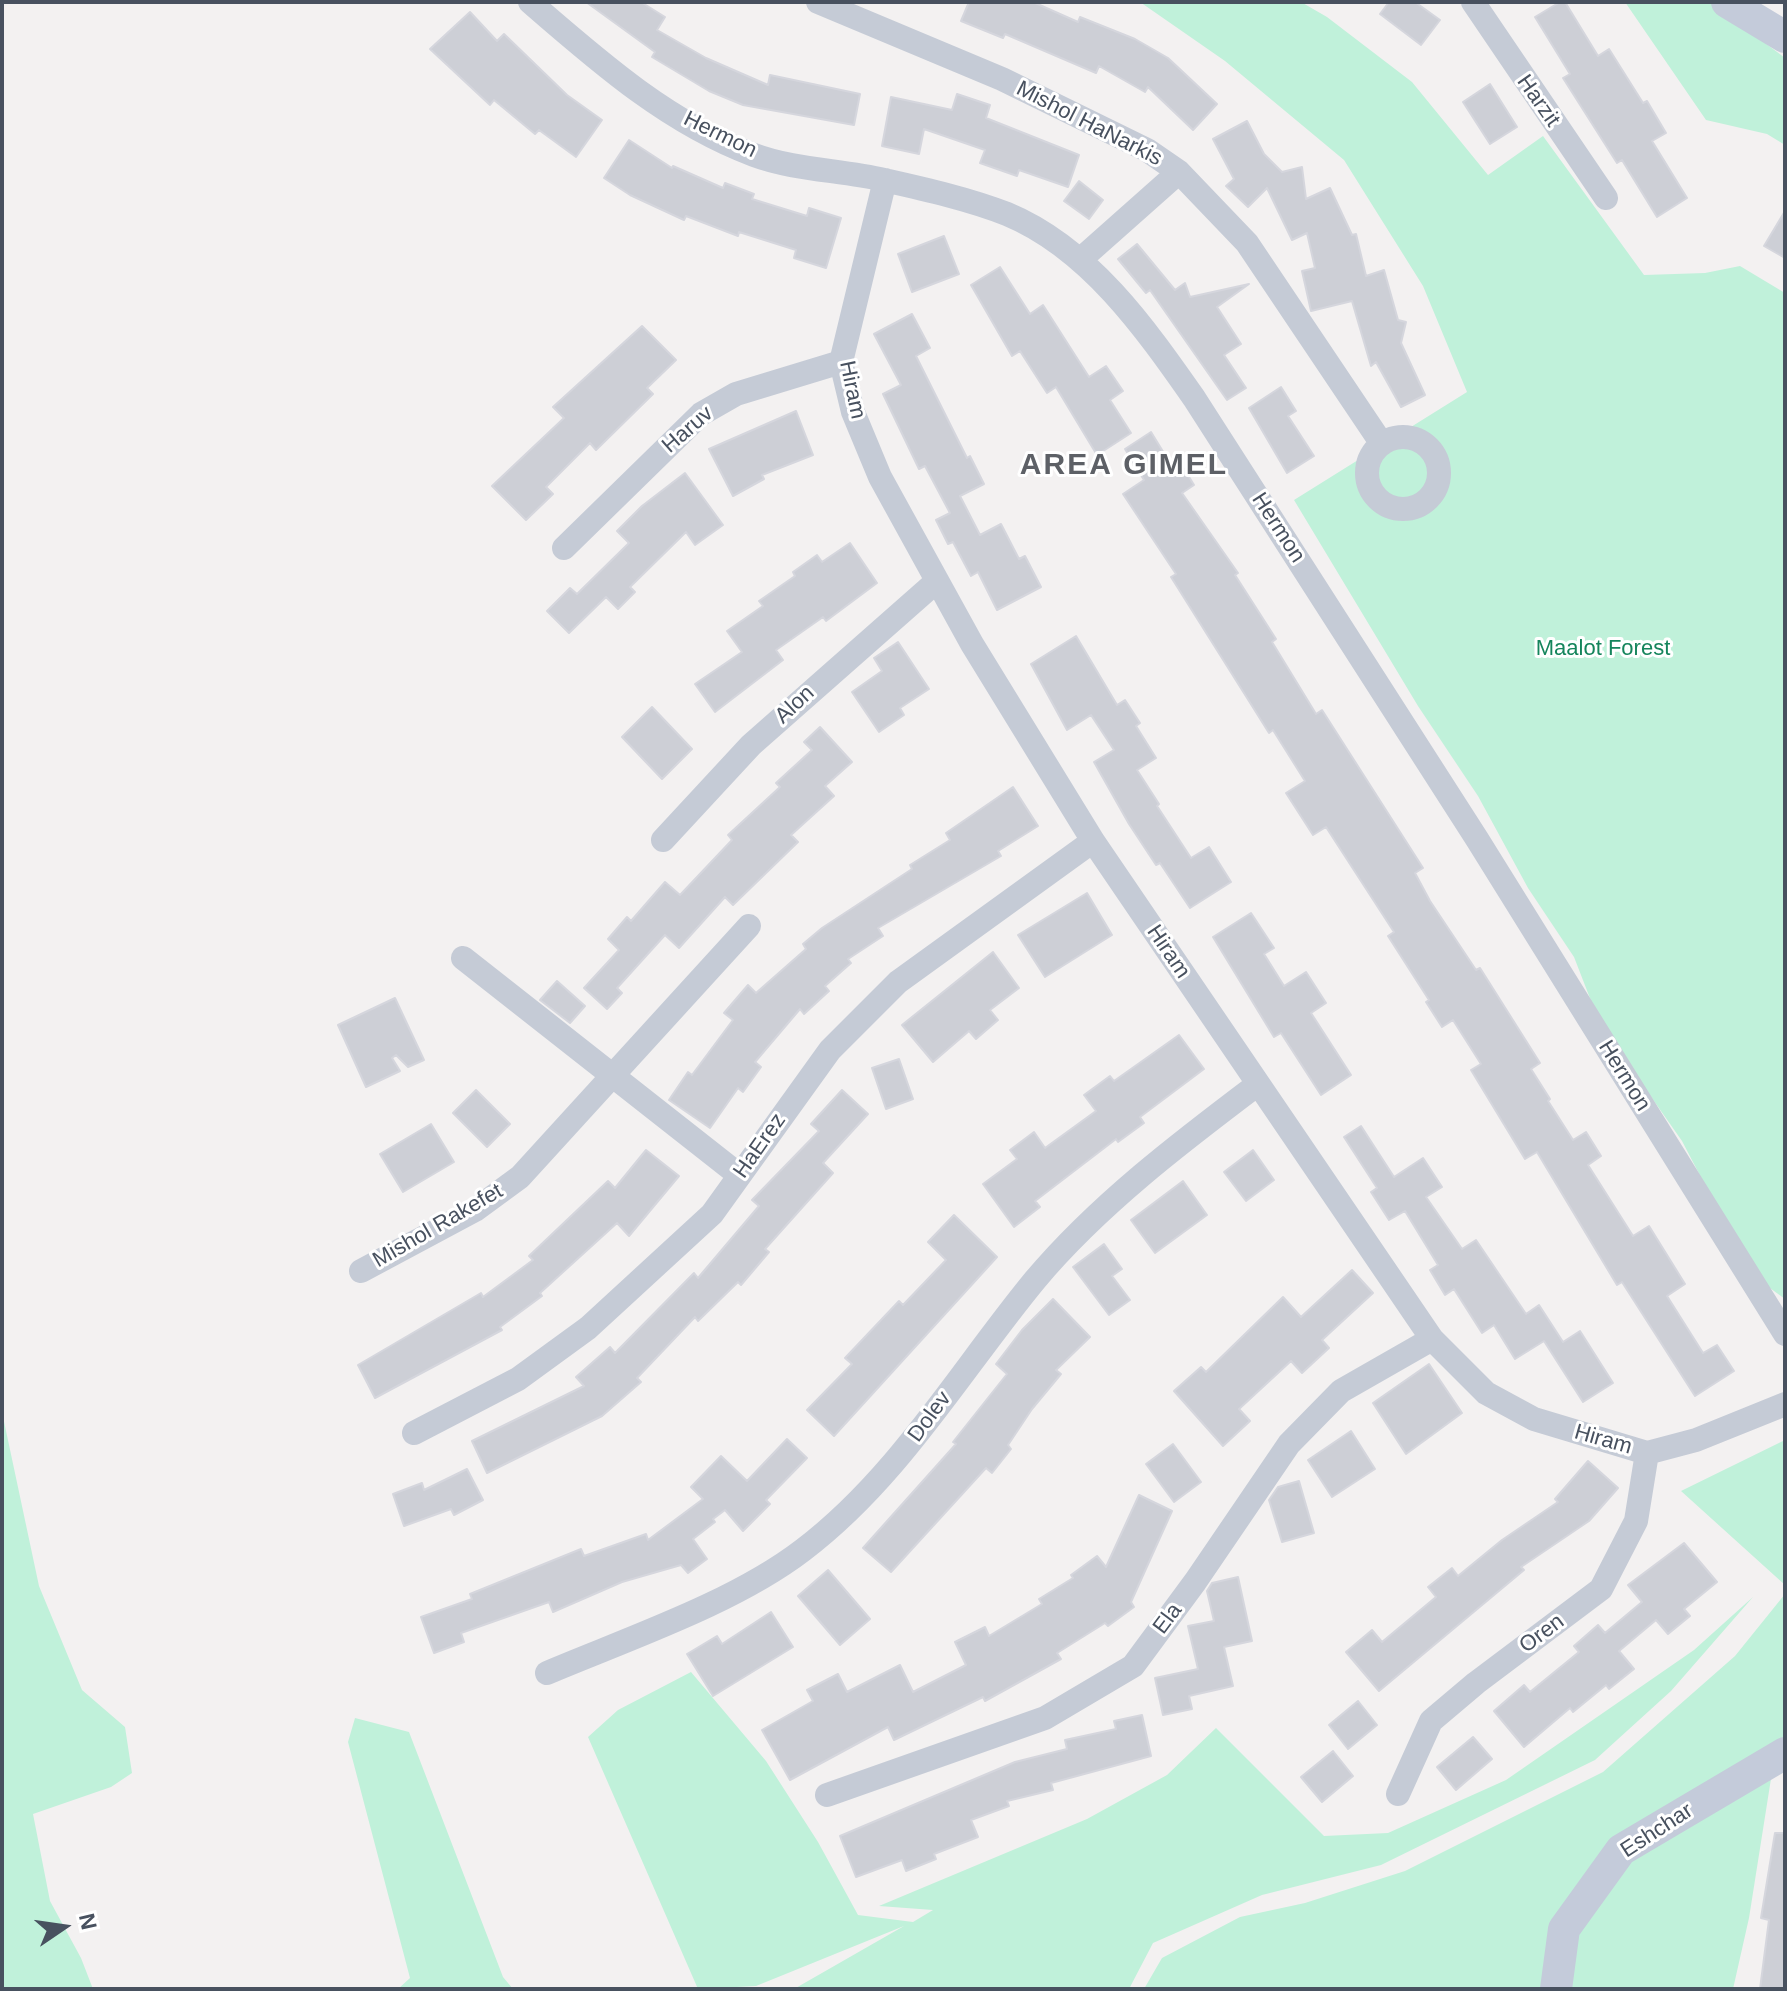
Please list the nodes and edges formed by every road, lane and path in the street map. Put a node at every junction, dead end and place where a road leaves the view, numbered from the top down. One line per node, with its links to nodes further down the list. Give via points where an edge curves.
1 (530, 2): 7 (street, Hermon, via 616,77 755,155)
2 (818, 2): 6 (street, Mishol HaNarkis, via 1002,79 1147,150)
3 (1473, 2): 8 (street, Harzit)
4 (1727, 2): 5 (main road)
5 (1785, 37)
6 (1179, 172): 9 (street); 11 (street, Mishol HaNarkis, via 1247,243)
7 (885, 180): 9 (street, Hermon, via 1008,215); 10 (street, Hiram)
8 (1606, 198)
9 (1081, 259): 22 (street, Hermon, via 1153,338 1194,398)
10 (841, 362): 12 (street, Haruv, via 736,394 701,414); 13 (street, Hiram, via 853,412 880,477)
11 (1382, 444)
12 (564, 548)
13 (937, 581): 14 (street, Alon, via 751,745); 15 (street, Hiram)
14 (663, 840)
15 (1093, 841): 19 (street, Hiram); 20 (street, HaErez, via 898,982 830,1050)
16 (749, 926): 18 (street, Mishol Rakefet)
17 (463, 958): 18 (street)
18 (613, 1076): 20 (street); 21 (street, Mishol Rakefet, via 520,1177 475,1210)
19 (1258, 1084): 23 (street, Hiram); 27 (street, Dolev, via 1182,1141 1037,1277 905,1451 842,1518 801,1552 706,1603)
20 (739, 1175): 25 (street, HaErez, via 712,1214 588,1328 518,1379)
21 (361, 1271)
22 (1785, 1334)
23 (1432, 1339): 26 (street, Hiram, via 1486,1393 1534,1419); 30 (street, Ela, via 1341,1391 1289,1444 1133,1666 1045,1718)
24 (1785, 1404): 26 (street, Hiram, via 1696,1440)
25 (414, 1433)
26 (1647, 1453): 29 (street, Oren, via 1636,1521 1601,1589 1431,1721)
27 (547, 1673)
28 (1785, 1753): 31 (main road, Eshchar, via 1621,1850 1564,1929)
29 (1398, 1794)
30 (827, 1795)
31 (1556, 1989)

